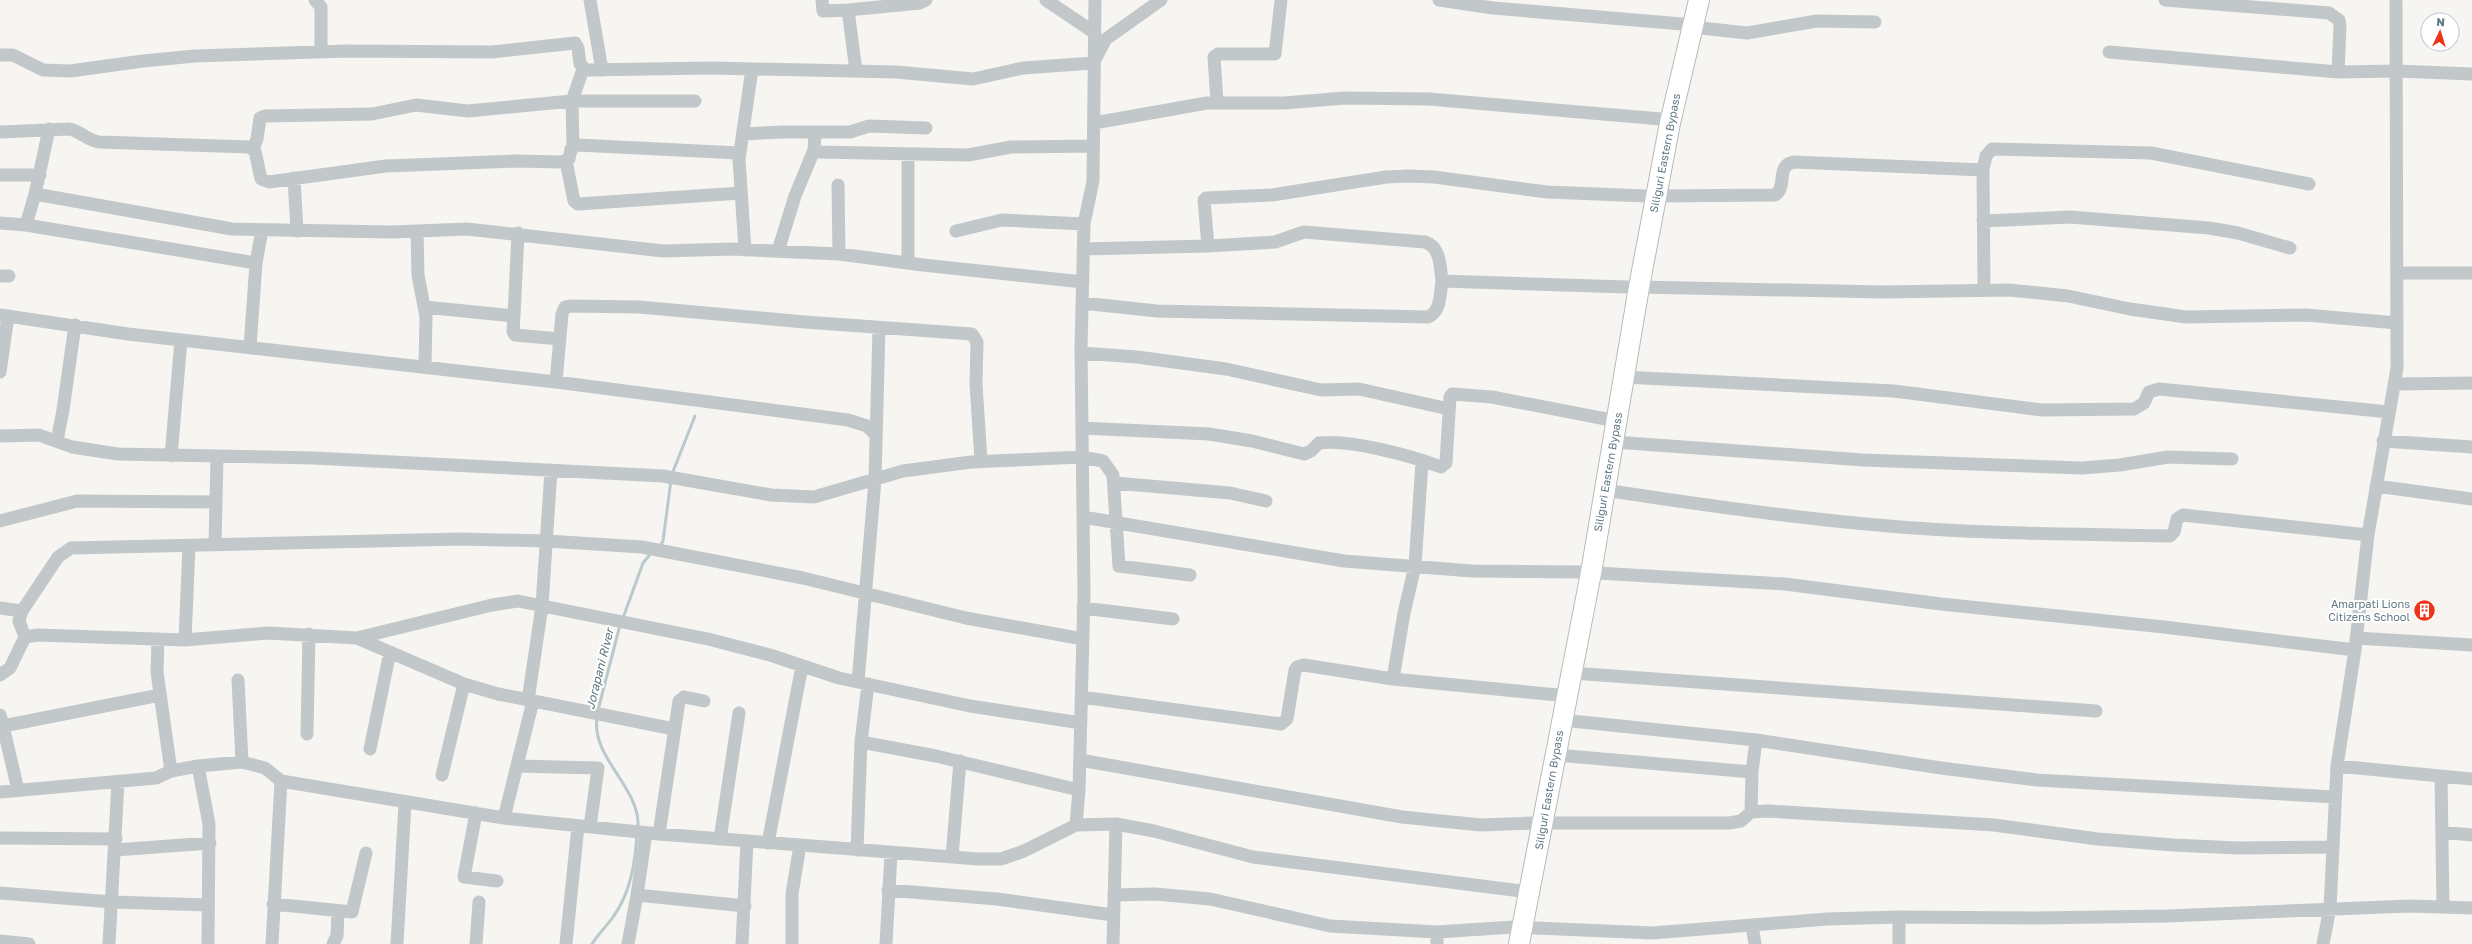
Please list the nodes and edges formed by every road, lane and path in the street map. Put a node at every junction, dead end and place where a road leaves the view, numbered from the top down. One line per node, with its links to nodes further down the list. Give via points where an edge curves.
1 (315, 0): 18 (street, via 321,7)
2 (590, 0): 24 (street)
3 (822, 0): 14 (street, via 823,11)
4 (926, 0): 14 (street, via 920,4)
5 (1046, 0): 17 (street)
6 (1095, 0): 17 (street)
7 (1161, 0): 21 (street, via 1106,39)
8 (1281, 0): 31 (street, via 1275,54 1218,54 1214,57)
9 (1439, 0): 16 (street, via 1493,8)
10 (1688, 0): 16 (main road, Siliguri Eastern Bypass)
11 (1698, 0): 16 (main road, Siliguri Eastern Bypass)
12 (2165, 0): 27 (street, via 2329,13 2339,20 2340,26)
13 (2396, 0): 26 (street)
14 (848, 10): 25 (street)
15 (1875, 22): 16 (street, via 1817,21 1747,33)
16 (1687, 26): 32 (main road, Siliguri Eastern Bypass); 54 (main road, Siliguri Eastern Bypass)
17 (1095, 33): 21 (street)
18 (321, 51): 20 (street, via 169,58 70,71 42,70 13,55); 22 (street, via 492,52 575,43)
19 (2109, 52): 27 (street)
20 (0, 55)
21 (1093, 63): 25 (street, via 1036,66 973,79); 33 (street)
22 (582, 69): 24 (street); 29 (street)
23 (752, 69): 24 (street); 25 (street); 38 (street)
24 (602, 70)
25 (856, 71)
26 (2397, 71): 27 (street); 28 (street); 72 (street)
27 (2338, 72)
28 (2472, 74)
29 (572, 101): 30 (street); 39 (street); 41 (street, via 468,110 416,105 372,114 266,116 260,118)
30 (695, 101)
31 (1217, 103): 32 (street, via 1429,98); 33 (street)
32 (1661, 119): 54 (main road, Siliguri Eastern Bypass)
33 (1094, 123): 40 (street)
34 (926, 128): 37 (street, via 869,126 850,132)
35 (49, 129): 36 (street); 41 (street, via 77,130 87,138 99,142); 48 (street)
36 (0, 132)
37 (815, 133): 38 (street); 42 (street)
38 (742, 134): 43 (street)
39 (573, 146): 43 (street); 45 (street)
40 (1093, 146): 44 (street, via 1011,147 968,155); 57 (street, via 1093,181)
41 (253, 148): 49 (street, via 257,156 259,175 264,181)
42 (814, 150): 44 (street); 68 (street, via 795,196)
43 (740, 153): 52 (street)
44 (908, 154): 71 (street)
45 (566, 161): 49 (street, via 386,166); 52 (street, via 574,201 578,204)
46 (1983, 170): 50 (street, via 1986,156 1992,149 2111,150 2183,158); 54 (street, via 1794,162 1784,168 1780,190 1775,195); 55 (street)
47 (0, 174): 48 (street)
48 (40, 175): 53 (street)
49 (294, 178): 60 (street)
50 (2309, 184)
51 (838, 185): 69 (street)
52 (741, 193): 67 (street)
53 (35, 194): 58 (street); 59 (street, via 224,228)
54 (1652, 196): 64 (street, via 1548,192 1434,177 1386,177 1272,195 1206,198 1204,200); 76 (main road, Siliguri Eastern Bypass)
55 (1983, 221): 65 (street, via 2070,217 2209,228 2238,233); 77 (street)
56 (0, 223): 58 (street)
57 (1084, 224): 62 (street, via 1002,220); 66 (street)
58 (26, 225): 70 (street)
59 (262, 230): 60 (street); 70 (street)
60 (297, 231): 61 (street)
61 (417, 231): 63 (street, via 467,229); 79 (street, via 419,283)
62 (956, 231)
63 (518, 233): 67 (street, via 663,250); 81 (street)
64 (1208, 246): 66 (street); 74 (street, via 1275,242 1304,232 1425,242 1435,247)
65 (2290, 248)
66 (1083, 249): 75 (street)
67 (745, 250): 68 (street)
68 (778, 251): 69 (street)
69 (839, 254): 71 (street)
70 (256, 263): 87 (street)
71 (908, 263): 75 (street)
72 (2398, 273): 73 (street); 82 (street)
73 (2472, 273)
74 (1442, 281): 76 (street); 78 (street, via 1438,308 1428,317 1157,311)
75 (1083, 282): 78 (street)
76 (1633, 287): 77 (street, via 1883,292); 91 (main road, Siliguri Eastern Bypass); 97 (main road, Siliguri Eastern Bypass)
77 (1984, 289): 82 (street, via 2062,295 2186,317 2306,315)
78 (1082, 303): 88 (street)
79 (425, 307): 81 (street); 89 (street)
80 (4, 315): 83 (street); 90 (street)
81 (514, 316): 85 (street, via 513,332 516,335)
82 (2398, 323): 94 (street)
83 (75, 325): 86 (street); 102 (street, via 64,410)
84 (879, 328): 85 (street, via 639,307 570,306 563,309); 99 (street); 109 (street, via 968,334 976,337)
85 (560, 339): 92 (street)
86 (181, 340): 87 (street); 105 (street)
87 (250, 347): 89 (street)
88 (1081, 353): 95 (street, via 1137,357 1226,370 1321,390 1359,389); 98 (street)
89 (425, 367): 92 (street)
90 (0, 372)
91 (1624, 377): 96 (street, via 1894,391 2012,407 2056,410 2134,409 2144,403 2149,392 2158,389); 103 (main road, Siliguri Eastern Bypass)
92 (556, 382): 99 (street, via 848,420 867,426)
93 (2472, 383): 94 (street)
94 (2395, 384): 96 (street)
95 (1449, 408): 97 (street, via 1450,397 1457,393); 110 (street, via 1445,466 1441,468)
96 (2389, 412): 101 (street)
97 (1606, 419): 127 (main road, Siliguri Eastern Bypass)
98 (1082, 428): 106 (street); 110 (street, via 1209,434 1252,441 1304,454 1311,451 1319,442 1348,444 1378,449)
99 (876, 435): 112 (street)
100 (0, 436): 102 (street, via 39,435)
101 (2383, 441): 104 (street); 114 (street)
102 (56, 442): 105 (street, via 118,454)
103 (1614, 442): 108 (street, via 1863,460 2082,468 2168,457); 115 (main road, Siliguri Eastern Bypass)
104 (2472, 447)
105 (170, 456): 107 (street)
106 (1082, 456): 109 (street); 113 (street, via 1103,461 1114,475); 119 (street)
107 (217, 458): 111 (street, via 314,458); 118 (street)
108 (2232, 459)
109 (981, 461): 112 (street, via 903,471)
110 (1422, 462): 126 (street)
111 (551, 470): 112 (street, via 665,476 771,495 814,497); 123 (street)
112 (875, 480): 129 (street)
113 (1115, 483): 117 (street, via 1230,493); 121 (street)
114 (2376, 486): 116 (street); 122 (street)
115 (1604, 490): 122 (street, via 1732,509 1878,525 2170,536 2174,532 2177,519 2183,515); 127 (main road, Siliguri Eastern Bypass)
116 (2472, 500)
117 (1266, 501)
118 (215, 502): 120 (street, via 77,501); 124 (street)
119 (1083, 517): 121 (street); 132 (street)
120 (0, 521)
121 (1116, 522): 126 (street, via 1344,561); 128 (street, via 1119,566)
122 (2368, 535): 141 (street)
123 (547, 540): 124 (street, via 461,539); 129 (street, via 655,549); 130 (street)
124 (215, 545): 125 (street)
125 (189, 546): 133 (street, via 71,548 58,557); 140 (street)
126 (1415, 566): 127 (street); 147 (street, via 1404,612)
127 (1586, 573): 141 (street, via 1785,584 1941,604); 145 (main road, Siliguri Eastern Bypass); 152 (main road, Siliguri Eastern Bypass)
128 (1190, 575)
129 (865, 593): 139 (street, via 966,618); 149 (street)
130 (542, 606): 137 (street, via 508,602); 144 (street, via 708,639); 154 (street)
131 (0, 608): 133 (street)
132 (1084, 608): 134 (street); 139 (street)
133 (22, 611): 136 (street, via 19,621)
134 (1173, 618)
135 (310, 634): 137 (street); 140 (street, via 268,633); 162 (street)
136 (25, 637): 138 (street, via 38,635); 146 (street, via 10,668)
137 (357, 638): 143 (street)
138 (158, 639): 140 (street); 151 (street, via 157,672)
139 (1083, 639): 153 (street)
140 (186, 640)
141 (2356, 644): 142 (street); 172 (street)
142 (2472, 645)
143 (390, 652): 150 (street); 165 (street)
144 (802, 666): 149 (street); 198 (street)
145 (1572, 673): 156 (street); 158 (main road, Siliguri Eastern Bypass)
146 (0, 675)
147 (1393, 679): 152 (street); 153 (street, via 1300,665 1295,670 1287,719 1281,724)
148 (238, 680): 169 (street)
149 (863, 683): 160 (street, via 970,706); 164 (street)
150 (464, 684): 154 (street); 175 (street)
151 (160, 695): 159 (street); 173 (street)
152 (1558, 695): 188 (main road, Siliguri Eastern Bypass)
153 (1081, 698): 160 (street)
154 (530, 700): 161 (street); 171 (street)
155 (704, 701): 161 (street, via 681,699)
156 (2096, 711)
157 (739, 713): 196 (street)
158 (1562, 720): 163 (street); 166 (main road, Siliguri Eastern Bypass)
159 (1, 721): 180 (street)
160 (1081, 723): 167 (street)
161 (674, 729): 193 (street)
162 (307, 734)
163 (1756, 740): 174 (street); 183 (street, via 2037,780)
164 (860, 742): 168 (street); 203 (street)
165 (370, 749)
166 (1556, 755): 174 (street); 188 (main road, Siliguri Eastern Bypass)
167 (1080, 760): 181 (street); 188 (street, via 1402,817 1481,825)
168 (960, 761): 181 (street, via 1021,778); 206 (street)
169 (242, 762): 170 (street); 178 (street, via 265,768)
170 (198, 766): 173 (street); 199 (street, via 206,802)
171 (517, 766): 187 (street); 191 (street, via 598,768)
172 (2337, 766): 176 (street); 183 (street)
173 (171, 771): 179 (street, via 161,777)
174 (1752, 772): 185 (street)
175 (442, 775)
176 (2441, 776): 177 (street); 192 (street)
177 (2472, 779)
178 (281, 781): 184 (street); 215 (street)
179 (118, 782): 180 (street); 200 (street)
180 (18, 790): 182 (street)
181 (1079, 790): 190 (street)
182 (0, 792)
183 (2335, 797): 202 (street)
184 (405, 803): 186 (street); 233 (street)
185 (1751, 812): 188 (street, via 1741,821 1728,823); 202 (street, via 1768,810 1994,825 2098,839 2173,845 2238,848)
186 (476, 813): 187 (street); 207 (street, via 464,877)
187 (504, 818): 191 (street)
188 (1539, 823): 209 (main road, Siliguri Eastern Bypass); 225 (main road, Siliguri Eastern Bypass)
189 (1116, 824): 190 (street); 209 (street, via 1154,831 1253,857); 212 (street)
190 (1076, 825): 206 (street, via 1024,851 1001,858)
191 (584, 827): 193 (street); 235 (street)
192 (2442, 832): 194 (street); 218 (street)
193 (649, 833): 196 (street); 211 (street)
194 (2472, 835)
195 (0, 838): 200 (street)
196 (720, 839): 197 (street)
197 (747, 841): 198 (street); 217 (street)
198 (768, 843): 201 (street)
199 (210, 844): 200 (street); 216 (street)
200 (115, 845): 213 (street)
201 (800, 845): 203 (street); 238 (street, via 792,894)
202 (2333, 847): 219 (street)
203 (857, 850): 205 (street)
204 (366, 853): 221 (street, via 352,912)
205 (891, 853): 206 (street); 208 (street)
206 (952, 857)
207 (497, 880)
208 (888, 890): 222 (street, via 998,899); 239 (street)
209 (1521, 891): 225 (main road, Siliguri Eastern Bypass)
210 (0, 893): 213 (street)
211 (637, 895): 217 (street); 236 (street)
212 (1114, 895): 222 (street); 226 (street, via 1155,894 1210,899 1330,926)
213 (112, 902): 216 (street); 229 (street)
214 (479, 902): 234 (street)
215 (273, 904): 221 (street); 231 (street)
216 (208, 905): 230 (street)
217 (745, 906): 237 (street)
218 (2443, 907): 219 (street); 220 (street)
219 (2330, 908): 223 (street, via 2166,916); 243 (street)
220 (2472, 908)
221 (338, 912): 232 (street, via 337,936)
222 (1113, 914): 240 (street)
223 (1899, 917): 224 (street); 242 (street)
224 (1752, 925): 225 (street, via 1652,934); 241 (street)
225 (1516, 935): 226 (street)
226 (1437, 938)
227 (0, 941): 228 (street)
228 (29, 944)
229 (109, 944)
230 (208, 944)
231 (272, 944)
232 (333, 944)
233 (397, 944)
234 (476, 944)
235 (566, 944)
236 (628, 944)
237 (742, 944)
238 (792, 944)
239 (886, 944)
240 (1113, 944)
241 (1754, 944)
242 (1899, 944)
243 (2323, 944)

